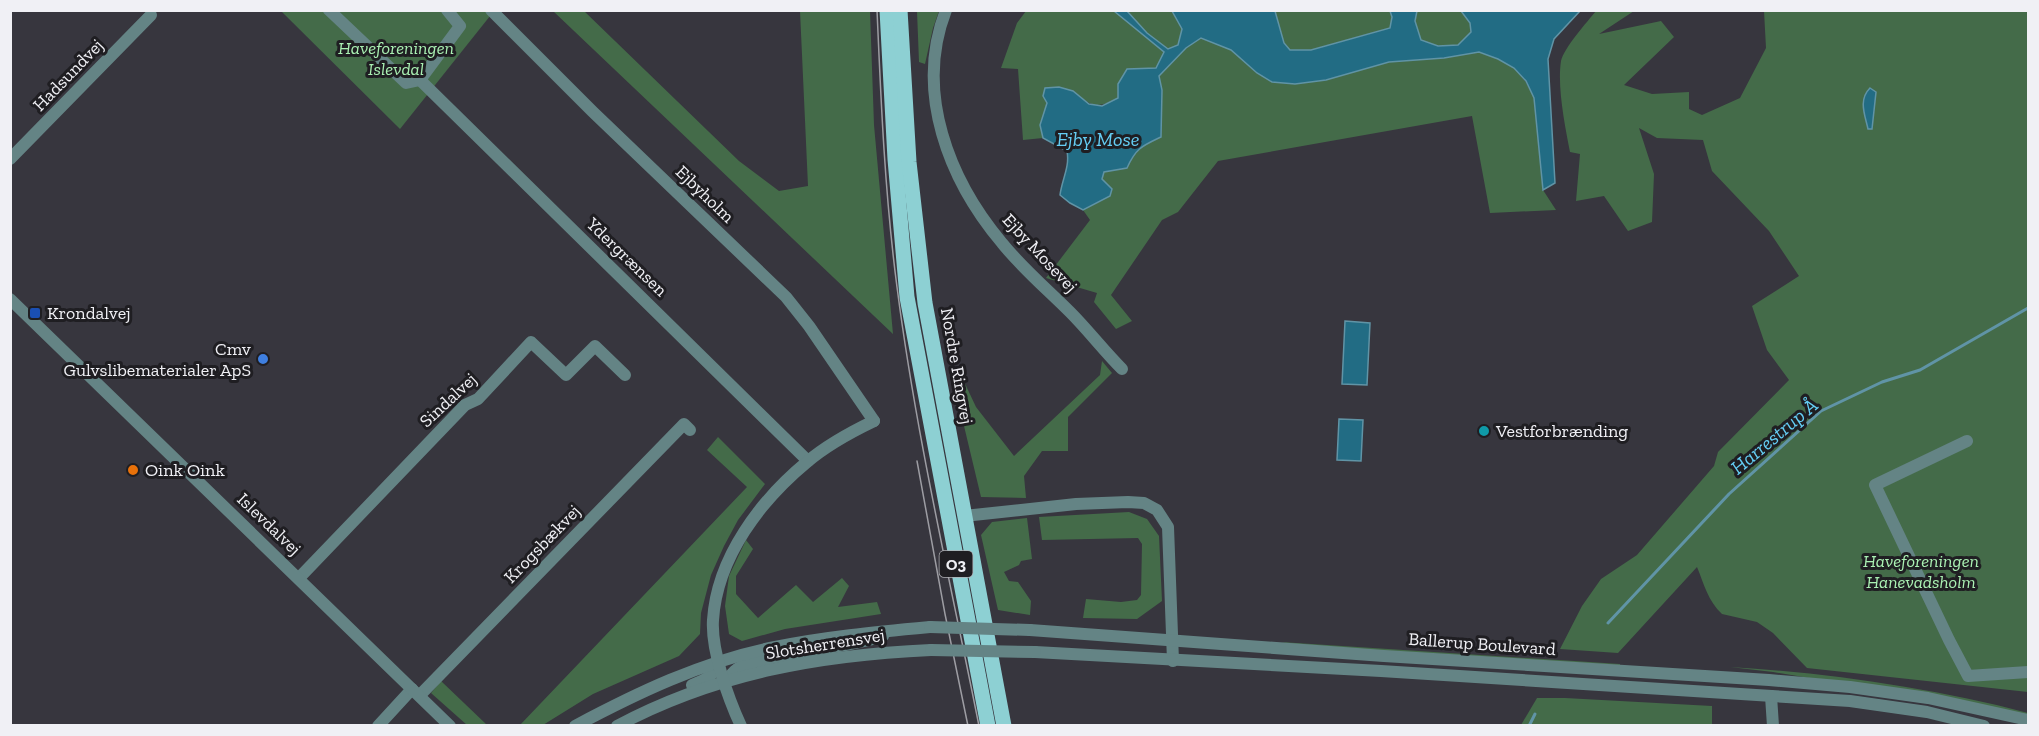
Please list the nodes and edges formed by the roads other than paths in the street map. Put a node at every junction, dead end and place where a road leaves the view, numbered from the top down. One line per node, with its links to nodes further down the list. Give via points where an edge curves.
1 (329, 10): 8 (street, Ydergrænsen, via 406,83)
2 (447, 10): 8 (street, via 460,26)
3 (490, 10): 15 (street, Ejbyholm, via 786,297 809,326 874,421)
4 (887, 10): 35 (main road, Nordre Ringvej / O3, via 907,297)
5 (900, 10): 16 (main road, Nordre Ringvej / O3, via 925,303)
6 (946, 10): 11 (street, Ejby Mosevej, via 939,28 933,90 941,134 952,165 971,202 1003,244)
7 (151, 15): 9 (street, Hadsundvej)
8 (420, 80): 15 (street, Ydergrænsen)
9 (10, 159)
10 (10, 299): 17 (street, Islevdalvej)
11 (1122, 369)
12 (625, 375): 17 (street, Sindalvej, via 594,346 566,375 531,342)
13 (690, 430): 26 (street, Krogsbækvej, via 684,424)
14 (1967, 441): 24 (street, via 1875,485 1968,676)
15 (808, 461): 23 (street, via 764,504 726,567 713,621)
16 (964, 516): 20 (street, via 1118,502 1144,503 1157,510 1168,527); 36 (main road, Nordre Ringvej / O3)
17 (299, 578): 26 (street, Islevdalvej)
18 (930, 627): 19 (street, Slotsherrensvej); 20 (street, Ballerup Boulevard, bridge)
19 (905, 629): 23 (street, Slotsherrensvej, via 812,640); 25 (street, Slotsherrensvej, via 868,641 742,666)
20 (1173, 641): 22 (street); 28 (street, Ballerup Boulevard, via 1850,687 1928,698)
21 (931, 650): 22 (street, Ballerup Boulevard, bridge); 25 (street, Slotsherrensvej, via 833,657)
22 (1173, 661): 27 (street, Ballerup Boulevard)
23 (719, 662): 25 (street); 31 (street, Slotsherrensvej, via 622,701); 32 (street, Slotsherrensvej, via 705,680 641,706)
24 (2028, 672)
25 (725, 681): 33 (street, Slotsherrensvej); 34 (street)
26 (416, 692): 29 (street); 30 (street, Islevdalvej)
27 (1771, 696): 37 (street); 38 (street, Ballerup Boulevard, via 1927,712)
28 (2028, 720)
29 (378, 726)
30 (450, 726)
31 (575, 726)
32 (610, 726)
33 (617, 726)
34 (741, 726)
35 (988, 726)
36 (1004, 726)
37 (1773, 726)
38 (1984, 726)

